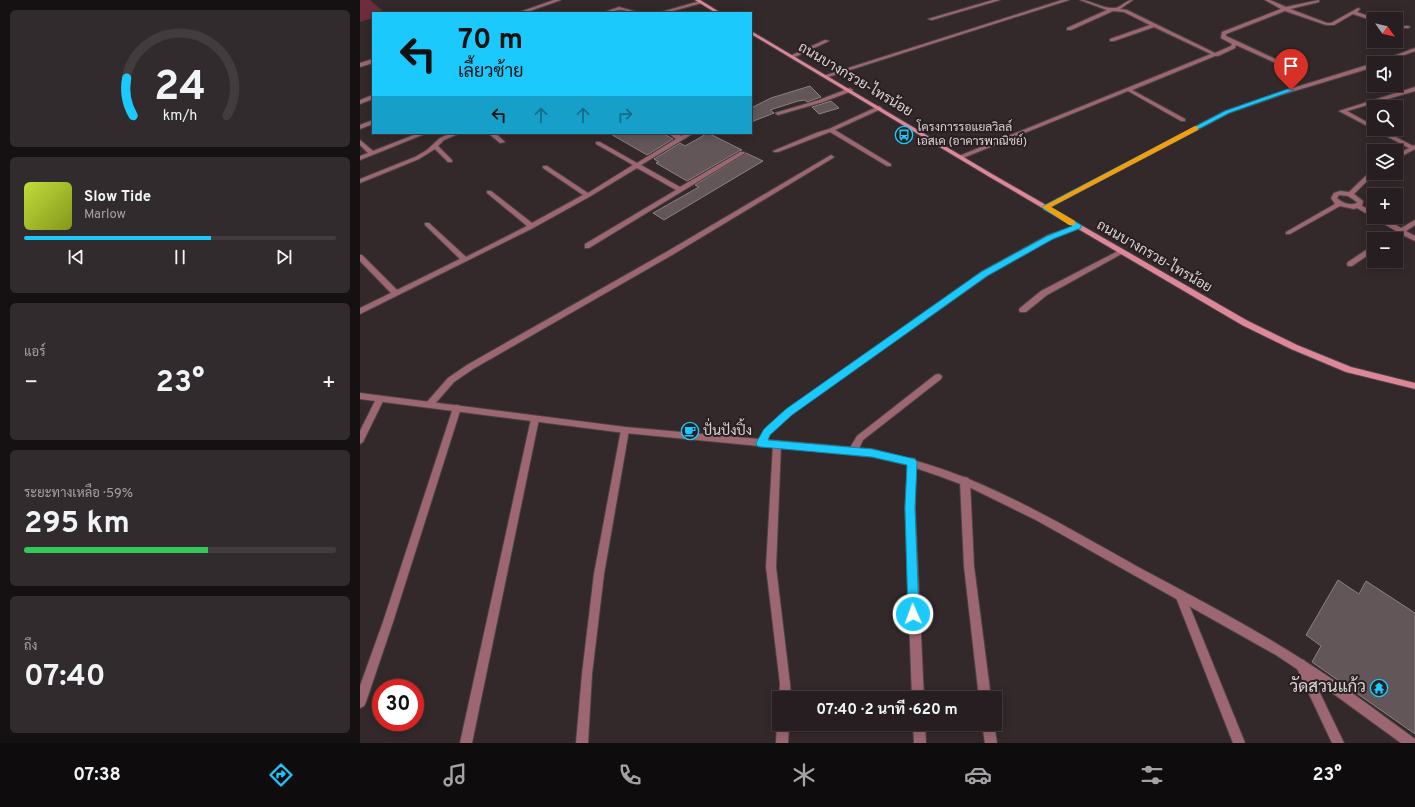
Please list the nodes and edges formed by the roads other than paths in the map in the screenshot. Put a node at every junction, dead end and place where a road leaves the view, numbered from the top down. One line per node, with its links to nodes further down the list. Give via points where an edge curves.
1 (559, 0): 12 (street)
2 (998, 0): 19 (street)
3 (1066, 0): 36 (street)
4 (1082, 0): 9 (street, via 1102,8)
5 (1132, 0): 9 (street)
6 (1267, 0): 10 (street)
7 (698, 1): 15 (street); 16 (main road)
8 (1317, 1): 10 (street)
9 (1116, 9): 20 (street); 23 (street)
10 (1285, 9): 17 (street, via 1326,24 1332,24); 27 (street, via 1223,35)
11 (1358, 9): 17 (street)
12 (522, 12)
13 (607, 12): 14 (street, via 619,8)
14 (632, 12)
15 (663, 12)
16 (717, 12)
17 (1353, 12): 18 (street)
18 (1367, 17)
19 (930, 19)
20 (1155, 24): 25 (street); 29 (street)
21 (1403, 27): 22 (street)
22 (1408, 27)
23 (1069, 29)
24 (752, 33): 30 (main road, ถนนบางกรวย-ไทรน้อย)
25 (1112, 40)
26 (827, 41): 30 (street)
27 (1236, 43): 29 (street, via 1233,47); 33 (street)
28 (1415, 49): 31 (street)
29 (1216, 54): 39 (street)
30 (793, 56): 36 (main road, ถนนบางกรวย-ไทรน้อย)
31 (1396, 56)
32 (372, 61): 34 (street)
33 (1282, 64)
34 (360, 66)
35 (1367, 67): 82 (street, via 1227,112)
36 (826, 76): 38 (main road, ถนนบางกรวย-ไทรน้อย)
37 (1415, 89): 41 (street)
38 (850, 90): 44 (main road, ถนนบางกรวย-ไทรน้อย); 45 (street)
39 (1129, 90): 46 (street); 68 (street)
40 (372, 97): 42 (street)
41 (1380, 100)
42 (360, 102)
43 (1367, 104): 48 (street, via 1342,112)
44 (879, 108): 50 (street); 68 (main road, ถนนบางกรวย-ไทรน้อย)
45 (778, 113)
46 (1183, 120)
47 (372, 122): 49 (street)
48 (1367, 124)
49 (360, 128)
50 (831, 130): 63 (street); 72 (street)
51 (422, 134): 66 (street)
52 (454, 134): 61 (street, via 442,139)
53 (492, 134): 59 (street)
54 (673, 134): 57 (street)
55 (689, 134): 57 (street)
56 (1391, 136): 62 (street)
57 (681, 138): 71 (street)
58 (360, 142): 66 (street)
59 (502, 142)
60 (598, 143): 71 (street)
61 (435, 146): 70 (street); 75 (street, via 417,158)
62 (1414, 147): 65 (street)
63 (776, 151)
64 (742, 153): 76 (street)
65 (1403, 153)
66 (372, 154): 69 (street)
67 (832, 157): 105 (street, via 470,367 451,380)
68 (961, 157): 82 (main road, ถนนบางกรวย-ไทรน้อย)
69 (360, 158)
70 (450, 161)
71 (635, 165): 76 (street); 79 (street)
72 (889, 165)
73 (545, 167): 79 (street)
74 (1367, 178): 78 (street)
75 (360, 181)
76 (680, 190): 92 (street)
77 (489, 192): 87 (street)
78 (1350, 194): 80 (street, via 1336,194 1334,198); 81 (street, via 1360,201)
79 (587, 196): 87 (street)
80 (1339, 204): 81 (street); 90 (street)
81 (1358, 206): 83 (street)
82 (1046, 207): 88 (main road, ถนนบางกรวย-ไทรน้อย)
83 (1367, 211)
84 (1415, 222): 89 (street)
85 (427, 224): 96 (street)
86 (1389, 224): 89 (street)
87 (531, 226): 96 (street)
88 (1078, 226): 93 (main road, ถนนบางกรวย-ไทรน้อย); 110 (street, via 1050,237 984,274 789,412 767,432)
89 (1401, 231): 91 (street)
90 (1288, 233)
91 (1415, 239)
92 (587, 246)
93 (1122, 252): 99 (street, via 1044,293); 102 (main road, ถนนบางกรวย-ไทรน้อย, via 1245,323 1294,347 1349,370)
94 (1367, 253): 97 (street)
95 (360, 257): 98 (street)
96 (464, 259): 98 (street)
97 (1350, 264)
98 (396, 294): 100 (street)
99 (1023, 310)
100 (360, 311)
101 (938, 377): 112 (street, via 860,438)
102 (1415, 386)
103 (360, 396): 104 (street)
104 (380, 399): 105 (street); 109 (street)
105 (430, 404): 106 (street)
106 (457, 408): 107 (street); 120 (street)
107 (535, 418): 108 (street); 124 (street)
108 (625, 430): 110 (street); 125 (street, via 599,574)
109 (360, 440)
110 (761, 443): 111 (street)
111 (777, 444): 112 (street); 117 (street, via 771,567)
112 (852, 451): 113 (street)
113 (912, 462): 114 (street); 118 (street, via 910,508)
114 (965, 481): 115 (street, via 1007,499); 119 (street, via 969,566)
115 (1180, 595): 116 (street); 129 (street)
116 (1300, 664): 130 (street); 131 (street)
117 (785, 691)
118 (918, 691)
119 (984, 691)
120 (360, 702)
121 (783, 731): 126 (street)
122 (919, 731): 127 (street)
123 (989, 731): 128 (street)
124 (466, 743)
125 (582, 743)
126 (782, 743)
127 (920, 743)
128 (991, 743)
129 (1239, 743)
130 (1338, 743)
131 (1411, 743)

